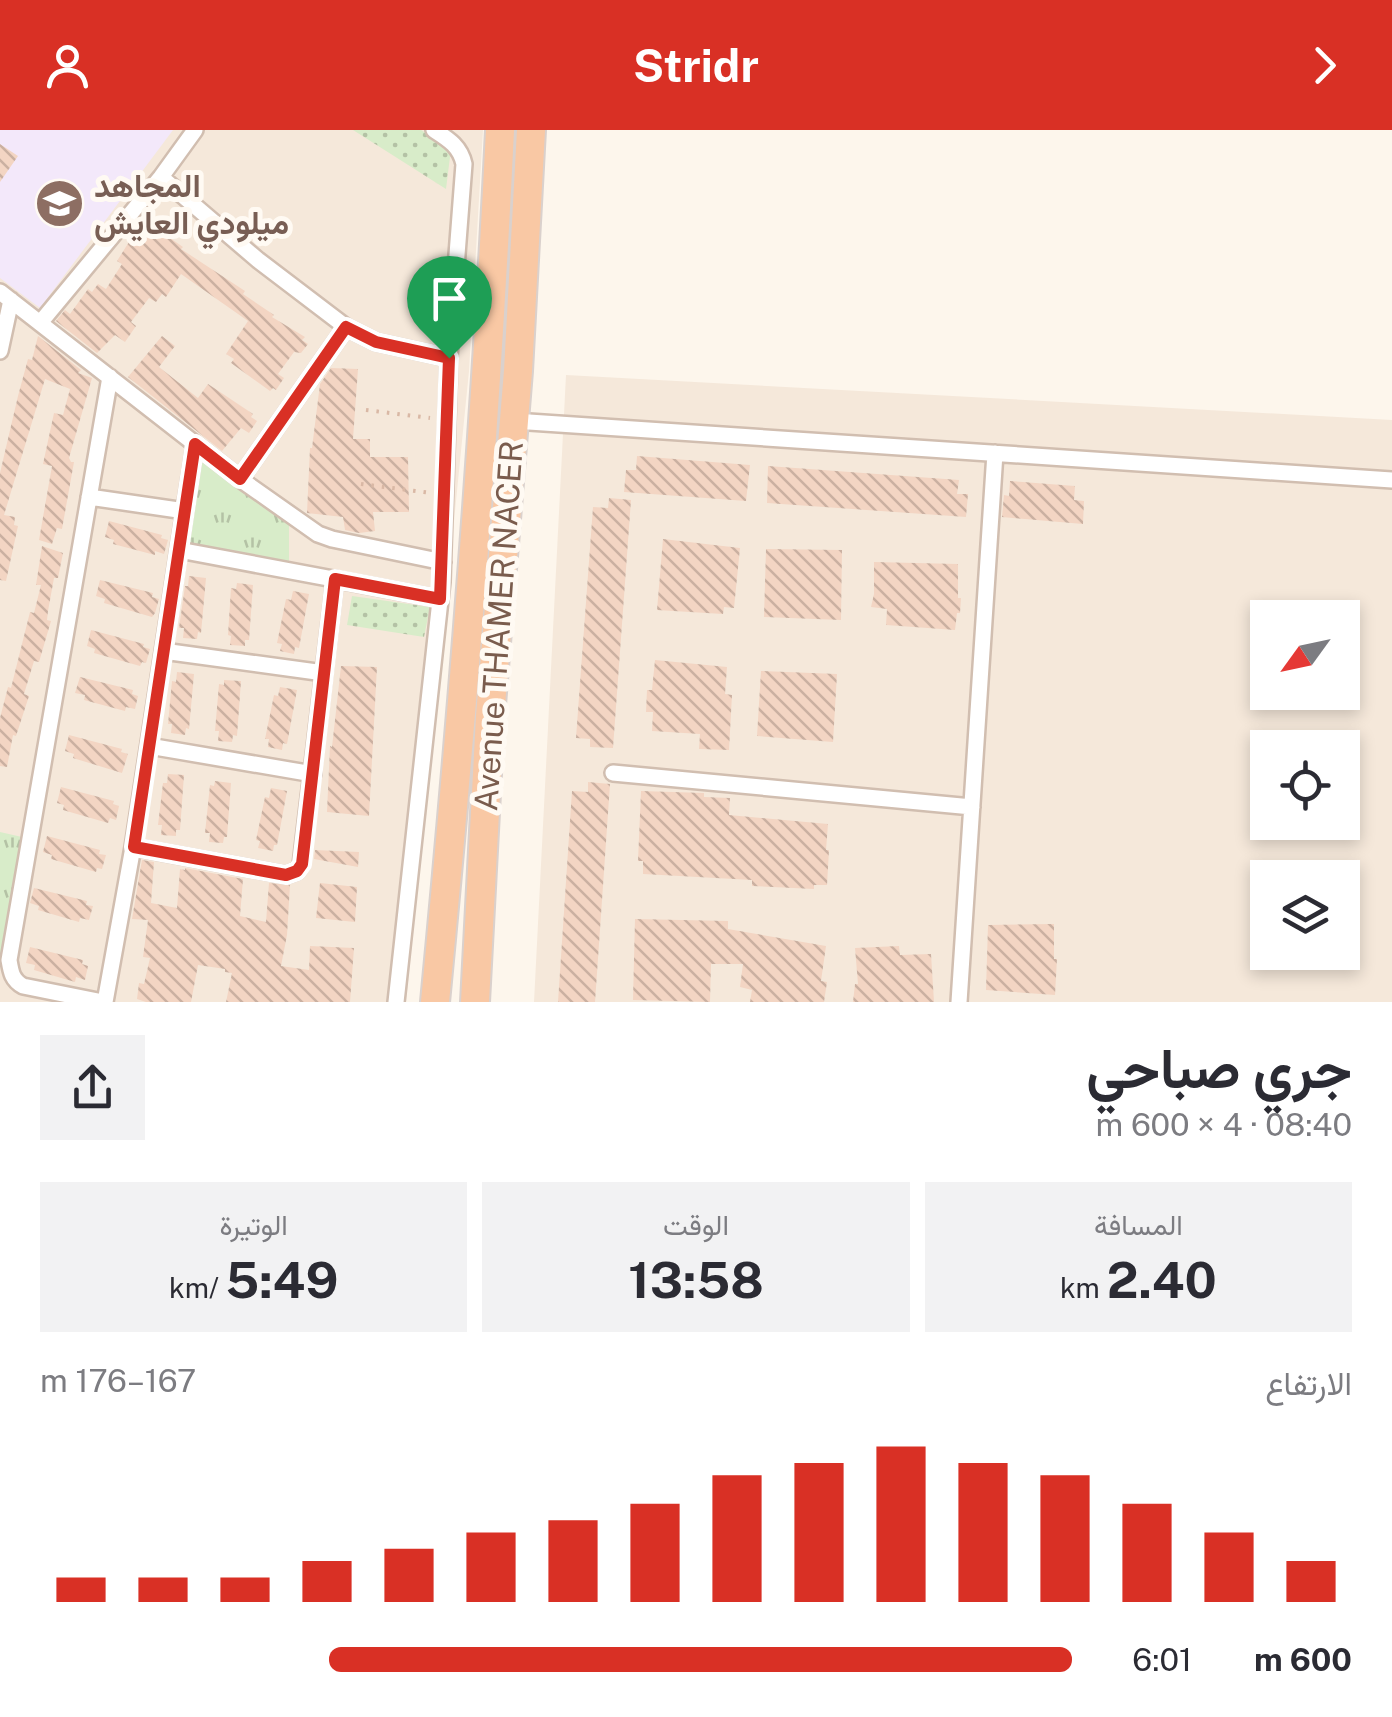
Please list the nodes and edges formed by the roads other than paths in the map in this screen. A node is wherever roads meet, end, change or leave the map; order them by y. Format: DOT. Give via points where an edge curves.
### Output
graph roads {
  1 [pos="196,130"];
  2 [pos="434,130"];
  3 [pos="500,130"];
  4 [pos="532,130"];
  5 [pos="161,177"];
  6 [pos="5,296"];
  7 [pos="40,323"];
  8 [pos="346,327"];
  9 [pos="0,351"];
  10 [pos="449,358"];
  11 [pos="110,377"];
  12 [pos="514,421"];
  13 [pos="195,444"];
  14 [pos="995,453"];
  15 [pos="240,479"];
  16 [pos="1392,480"];
  17 [pos="89,496"];
  18 [pos="185,510"];
  19 [pos="178,550"];
  20 [pos="443,562"];
  21 [pos="335,579"];
  22 [pos="440,599"];
  23 [pos="163,651"];
  24 [pos="324,673"];
  25 [pos="149,746"];
  26 [pos="613,773"];
  27 [pos="313,774"];
  28 [pos="972,807"];
  29 [pos="134,847"];
  30 [pos="104,1002"];
  31 [pos="396,1002"];
  32 [pos="435,1002"];
  33 [pos="475,1002"];
  34 [pos="959,1002"];
  1 -- 5 [label="street"];
  2 -- 10 [label="street" via="457,146 464,164"];
  3 -- 32 [label="highway, Avenue THAMER NACER" via="488,368"];
  4 -- 12 [label="highway, Avenue THAMER NACER"];
  5 -- 7 [label="street"];
  5 -- 8 [label="street"];
  6 -- 7 [label="street"];
  6 -- 9 [label="street"];
  7 -- 11 [label="street"];
  8 -- 10 [label="street" via="376,342"];
  8 -- 15 [label="street"];
  10 -- 20 [label="street"];
  11 -- 13 [label="street"];
  11 -- 17 [label="street"];
  12 -- 14 [label="street"];
  12 -- 33 [label="highway, Avenue THAMER NACER"];
  13 -- 15 [label="street"];
  13 -- 18 [label="street"];
  14 -- 16 [label="street"];
  14 -- 28 [label="street"];
  15 -- 20 [label="street" via="318,534"];
  17 -- 18 [label="street"];
  17 -- 30 [label="street" via="9,960 23,986"];
  18 -- 19 [label="street"];
  19 -- 21 [label="street"];
  19 -- 23 [label="street"];
  20 -- 22 [label="street"];
  21 -- 22 [label="street"];
  21 -- 24 [label="street"];
  22 -- 31 [label="street"];
  23 -- 24 [label="street"];
  23 -- 25 [label="street"];
  24 -- 27 [label="street"];
  25 -- 27 [label="street"];
  25 -- 29 [label="street"];
  26 -- 28 [label="street"];
  27 -- 29 [label="street" via="302,864 293,873"];
  28 -- 34 [label="street"];
  29 -- 30 [label="street"];
}
